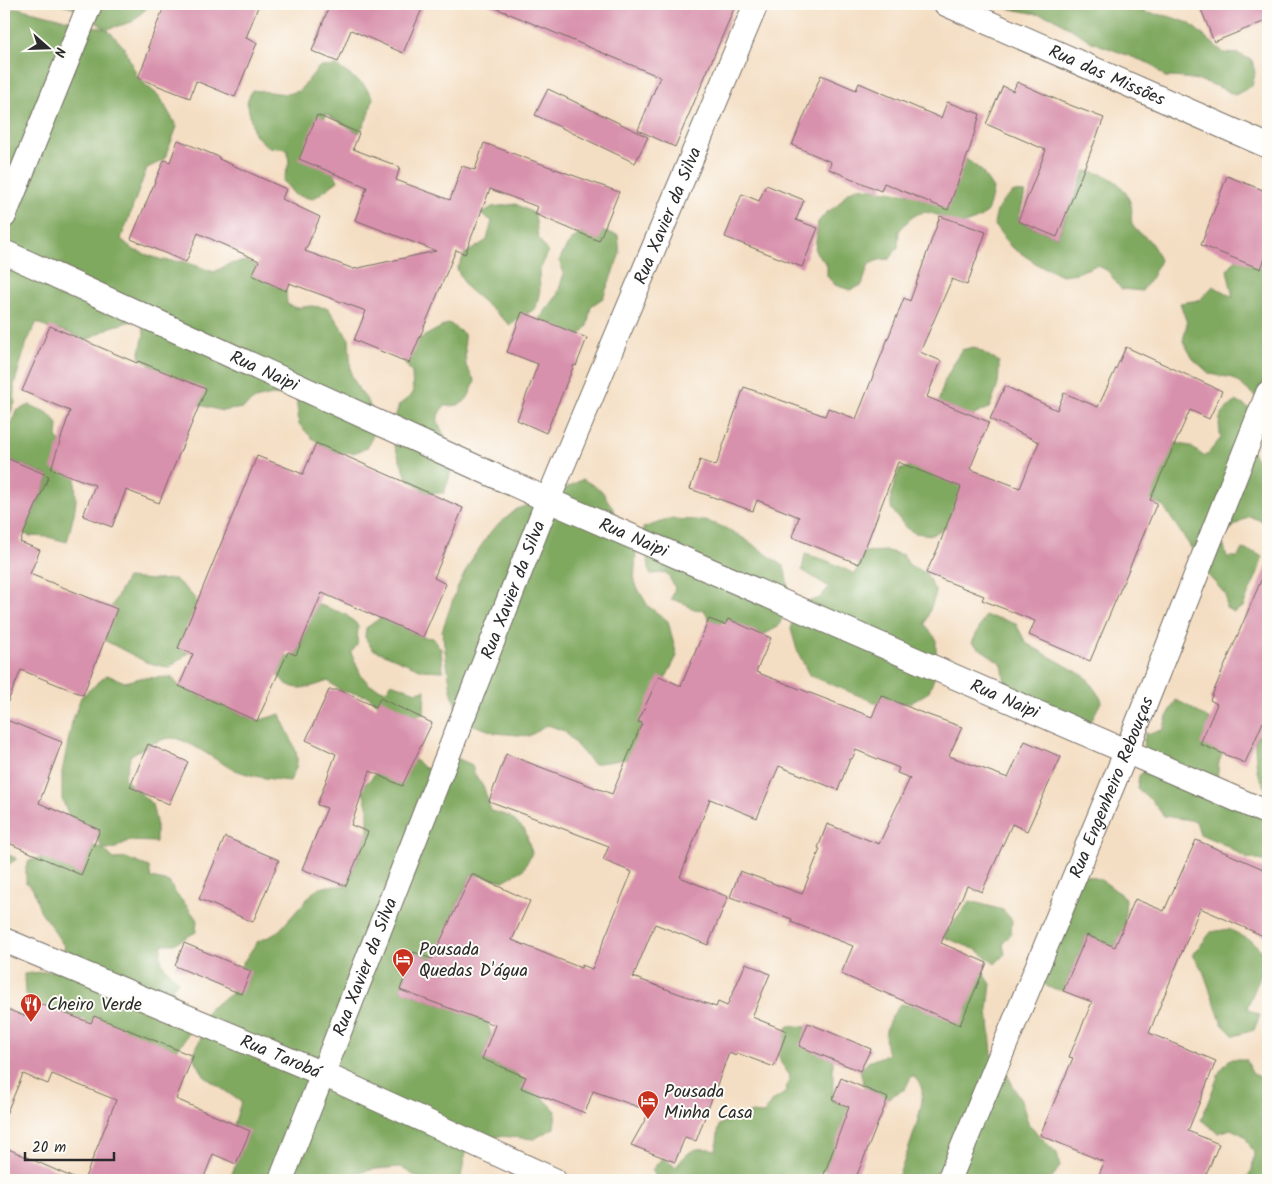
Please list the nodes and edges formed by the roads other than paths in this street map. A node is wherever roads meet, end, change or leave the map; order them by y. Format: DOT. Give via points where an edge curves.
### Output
graph roads {
  1 [pos="90,4"];
  2 [pos="756,4"];
  3 [pos="946,4"];
  4 [pos="1268,146"];
  5 [pos="4,216"];
  6 [pos="4,252"];
  7 [pos="1268,393"];
  8 [pos="548,500"];
  9 [pos="1127,750"];
  10 [pos="1268,813"];
  11 [pos="4,940"];
  12 [pos="323,1074"];
  13 [pos="281,1180"];
  14 [pos="554,1180"];
  15 [pos="949,1180"];
  1 -- 5 [label="street"];
  2 -- 8 [label="street, Rua Xavier da Silva"];
  3 -- 4 [label="street, Rua das Missões"];
  6 -- 8 [label="street, Rua Naipi"];
  7 -- 9 [label="street, Rua Engenheiro Rebouças"];
  8 -- 9 [label="street, Rua Naipi"];
  8 -- 12 [label="street, Rua Xavier da Silva"];
  9 -- 10 [label="street, Rua Naipi"];
  9 -- 15 [label="street, Rua Engenheiro Rebouças"];
  11 -- 12 [label="street, Rua Tarobá"];
  12 -- 13 [label="street, Rua Xavier da Silva"];
  12 -- 14 [label="street, Rua Tarobá"];
}
